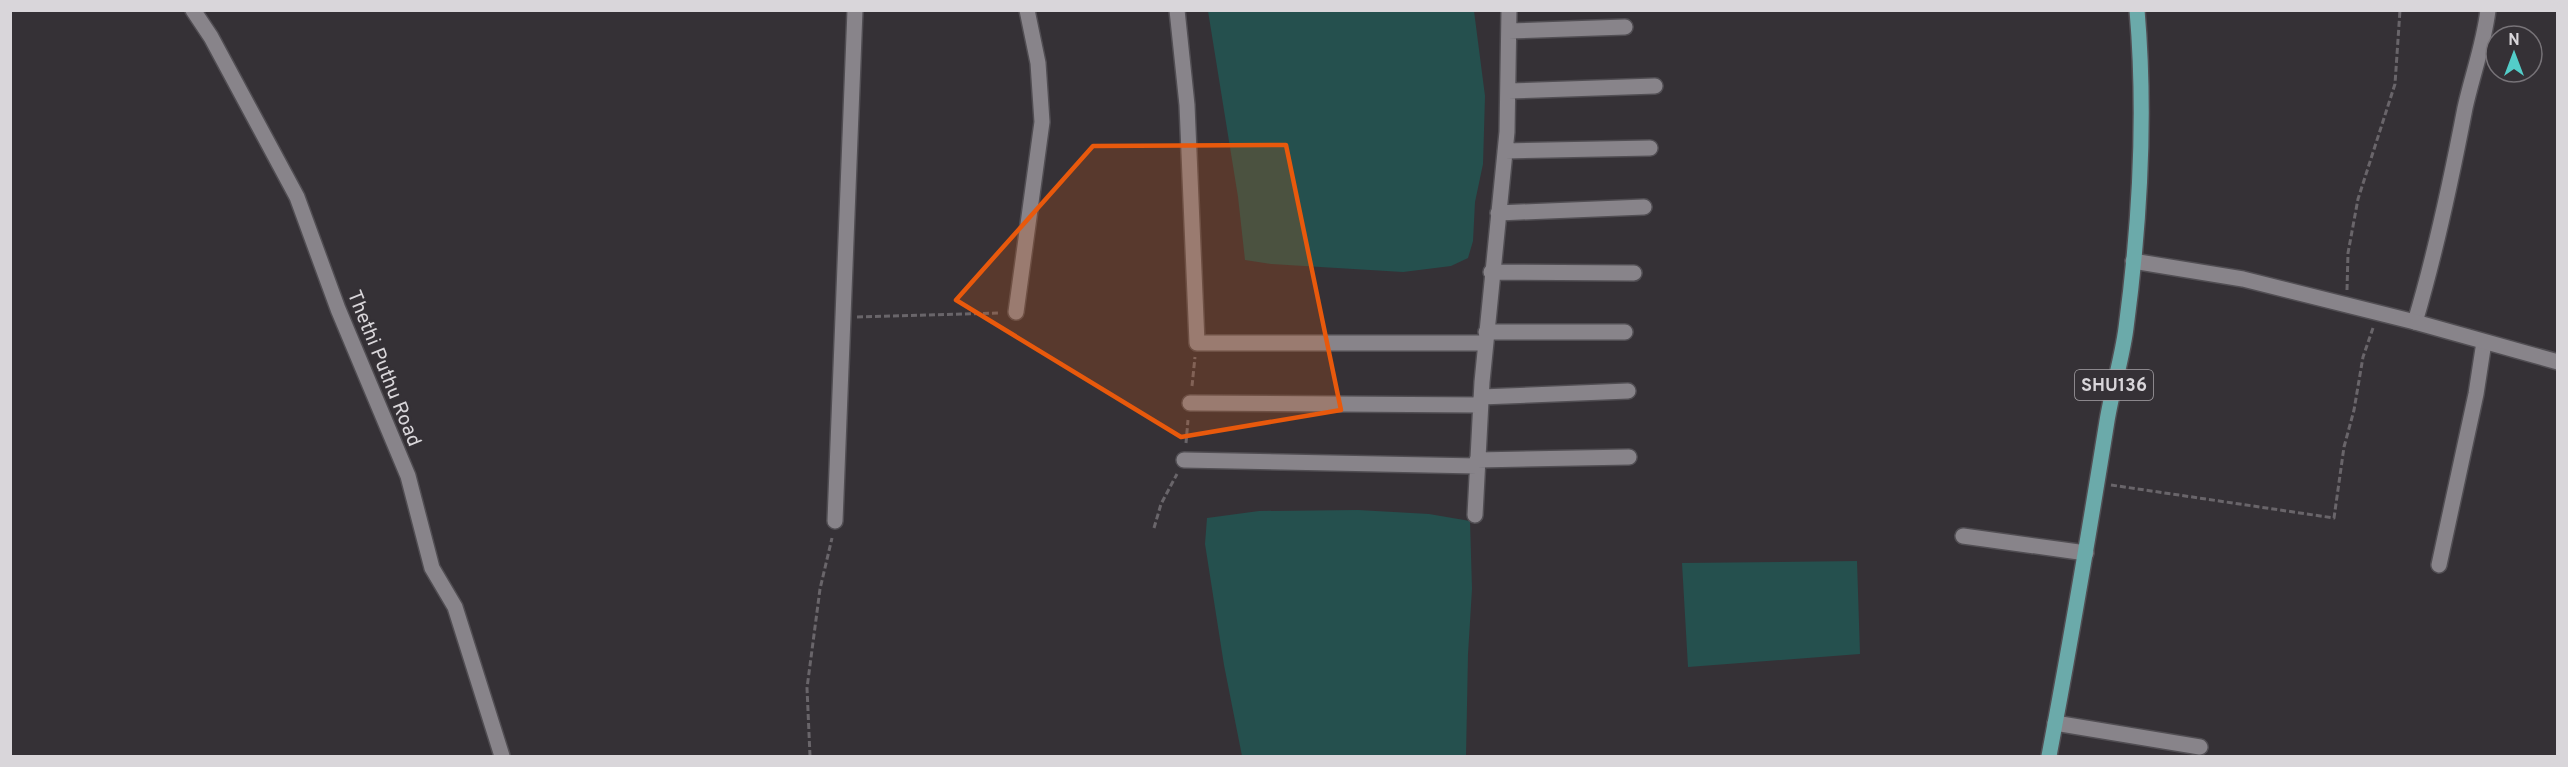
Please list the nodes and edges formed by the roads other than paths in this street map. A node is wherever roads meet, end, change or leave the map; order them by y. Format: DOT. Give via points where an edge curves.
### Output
graph roads {
  1 [pos="193,10"];
  2 [pos="855,10"];
  3 [pos="1027,10"];
  4 [pos="1177,10"];
  5 [pos="1509,10"];
  6 [pos="2137,10"];
  7 [pos="2488,10"];
  8 [pos="1625,27"];
  9 [pos="1509,31"];
  10 [pos="1655,86"];
  11 [pos="1509,91"];
  12 [pos="1650,148"];
  13 [pos="1504,152"];
  14 [pos="1644,207"];
  15 [pos="1498,213"];
  16 [pos="2133,261"];
  17 [pos="1491,273"];
  18 [pos="1634,273"];
  19 [pos="1016,312"];
  20 [pos="2415,322"];
  21 [pos="1625,332"];
  22 [pos="1486,338"];
  23 [pos="2484,342"];
  24 [pos="2558,362"];
  25 [pos="1628,391"];
  26 [pos="1481,401"];
  27 [pos="1190,403"];
  28 [pos="1629,457"];
  29 [pos="1184,460"];
  30 [pos="1477,463"];
  31 [pos="1475,515"];
  32 [pos="835,521"];
  33 [pos="1963,536"];
  34 [pos="2086,553"];
  35 [pos="2439,565"];
  36 [pos="2055,723"];
  37 [pos="2200,747"];
  38 [pos="501,756"];
  39 [pos="2049,756"];
  1 -- 38 [label="street, Thethi Puthu Road" via="211,36 297,197 338,309 408,476 432,568 455,607"];
  2 -- 32 [label="street"];
  3 -- 19 [label="street" via="1038,63 1042,122"];
  4 -- 22 [label="street" via="1187,105 1197,343"];
  5 -- 9 [label="street"];
  6 -- 16 [label="main road, SHU136" via="2140,132"];
  7 -- 20 [label="street" via="2432,268"];
  8 -- 9 [label="street"];
  9 -- 11 [label="street"];
  10 -- 11 [label="street"];
  11 -- 13 [label="street"];
  12 -- 13 [label="street"];
  13 -- 15 [label="street"];
  14 -- 15 [label="street"];
  15 -- 17 [label="street"];
  16 -- 20 [label="street" via="2243,279"];
  16 -- 34 [label="main road, SHU136" via="2126,330"];
  17 -- 18 [label="street"];
  17 -- 22 [label="street"];
  20 -- 23 [label="street"];
  21 -- 22 [label="street"];
  22 -- 26 [label="street"];
  23 -- 24 [label="street"];
  23 -- 35 [label="street"];
  25 -- 26 [label="street"];
  26 -- 27 [label="street"];
  26 -- 30 [label="street"];
  28 -- 30 [label="street"];
  29 -- 30 [label="street"];
  30 -- 31 [label="street"];
  33 -- 34 [label="street"];
  34 -- 36 [label="main road, SHU136"];
  36 -- 37 [label="street"];
  36 -- 39 [label="main road, SHU136"];
}
